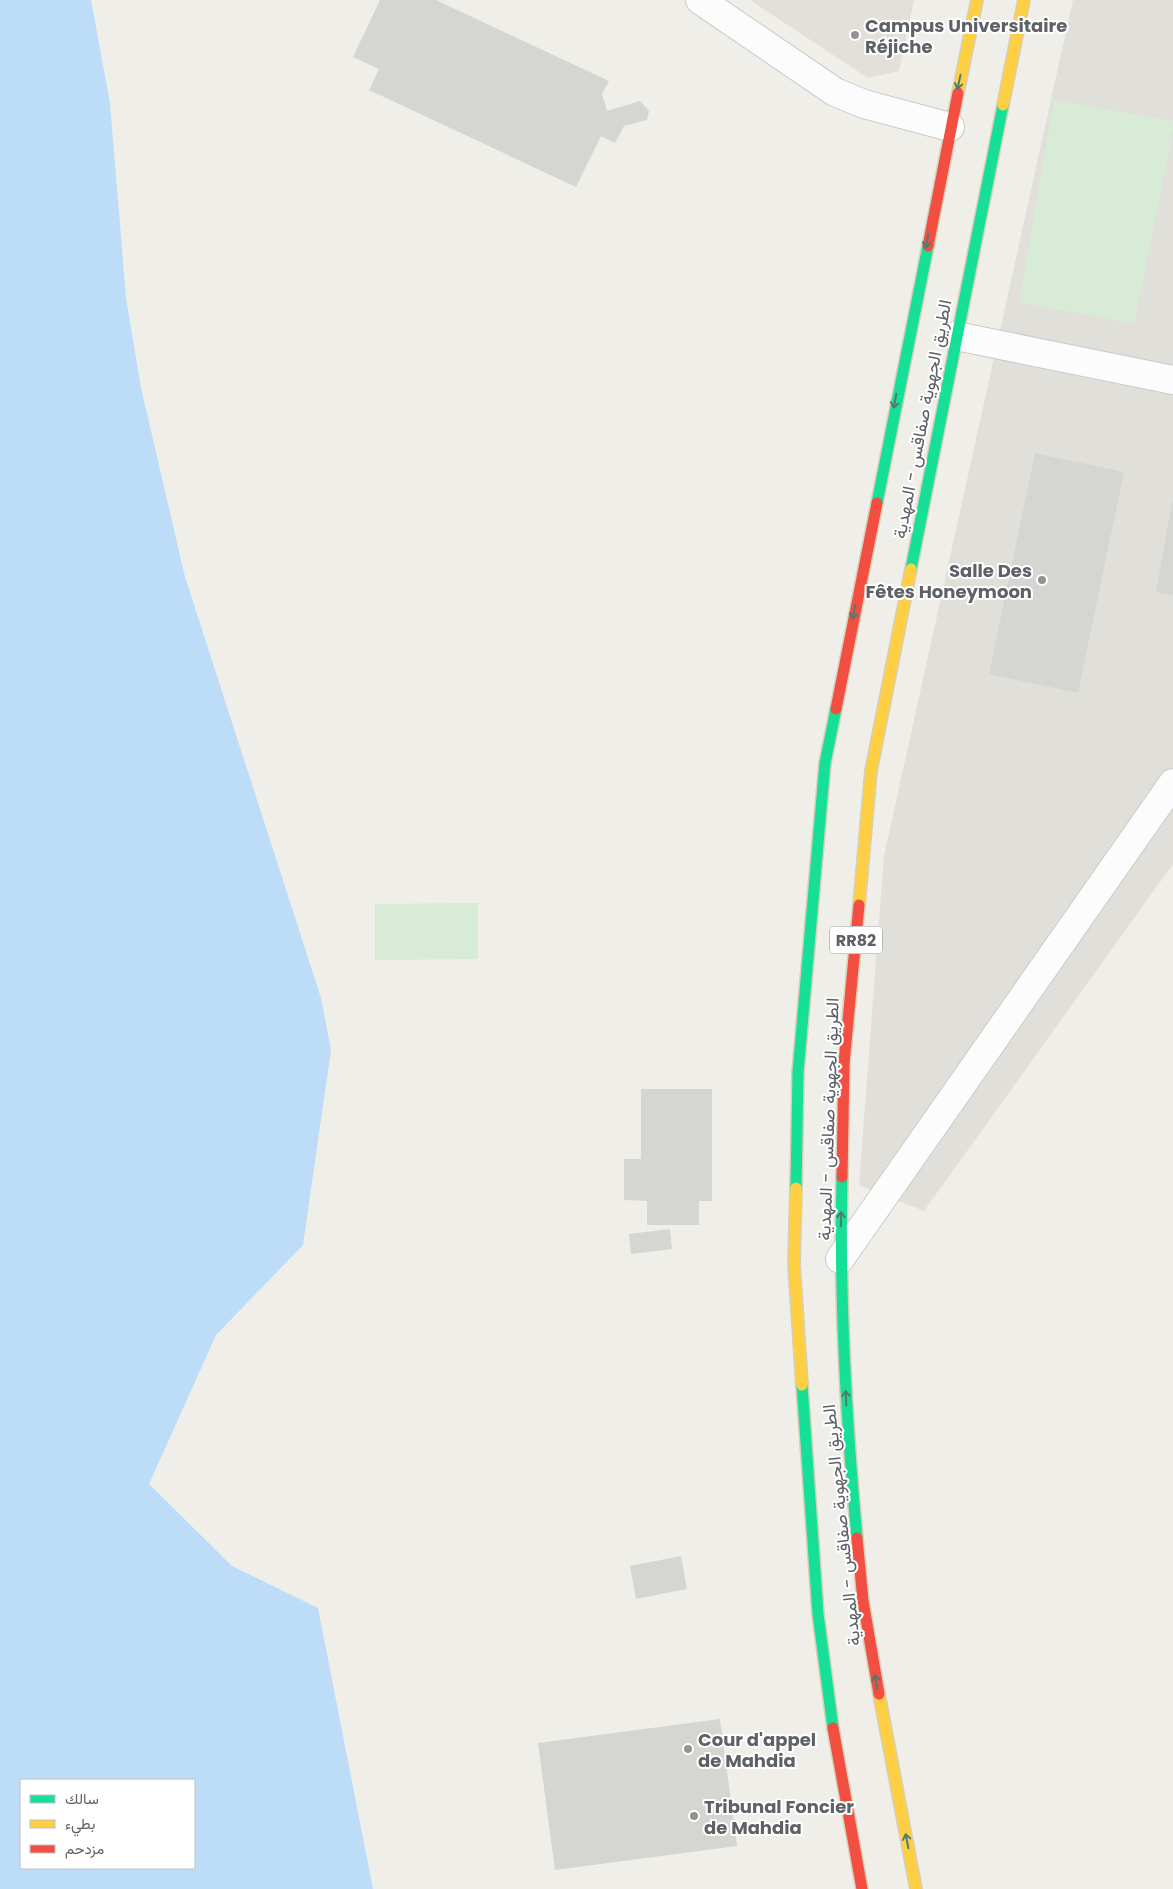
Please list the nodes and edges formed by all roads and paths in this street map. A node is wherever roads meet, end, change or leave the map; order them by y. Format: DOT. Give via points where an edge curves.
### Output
graph roads {
  1 [pos="700,0"];
  2 [pos="976,0"];
  3 [pos="1024,0"];
  4 [pos="950,127"];
  5 [pos="956,336"];
  6 [pos="1173,380"];
  7 [pos="1173,783"];
  8 [pos="840,1259"];
  9 [pos="862,1889"];
  10 [pos="916,1889"];
  1 -- 4 [label="street" via="834,92 864,104"];
  2 -- 4 [label="main road, الطريق الجهوية صفاقس - المهدية / RR82, one-way"];
  3 -- 5 [label="main road, الطريق الجهوية صفاقس - المهدية / RR82"];
  4 -- 9 [label="main road, الطريق الجهوية صفاقس - المهدية / RR82, one-way" via="825,763 798,1072 794,1264 818,1614 835,1746"];
  5 -- 6 [label="street"];
  8 -- 5 [label="main road, الطريق الجهوية صفاقس - المهدية / RR82, one-way" via="844,1063 871,771"];
  7 -- 8 [label="street"];
  10 -- 8 [label="main road, الطريق الجهوية صفاقس - المهدية / RR82, one-way" via="863,1601 847,1429"];
}
